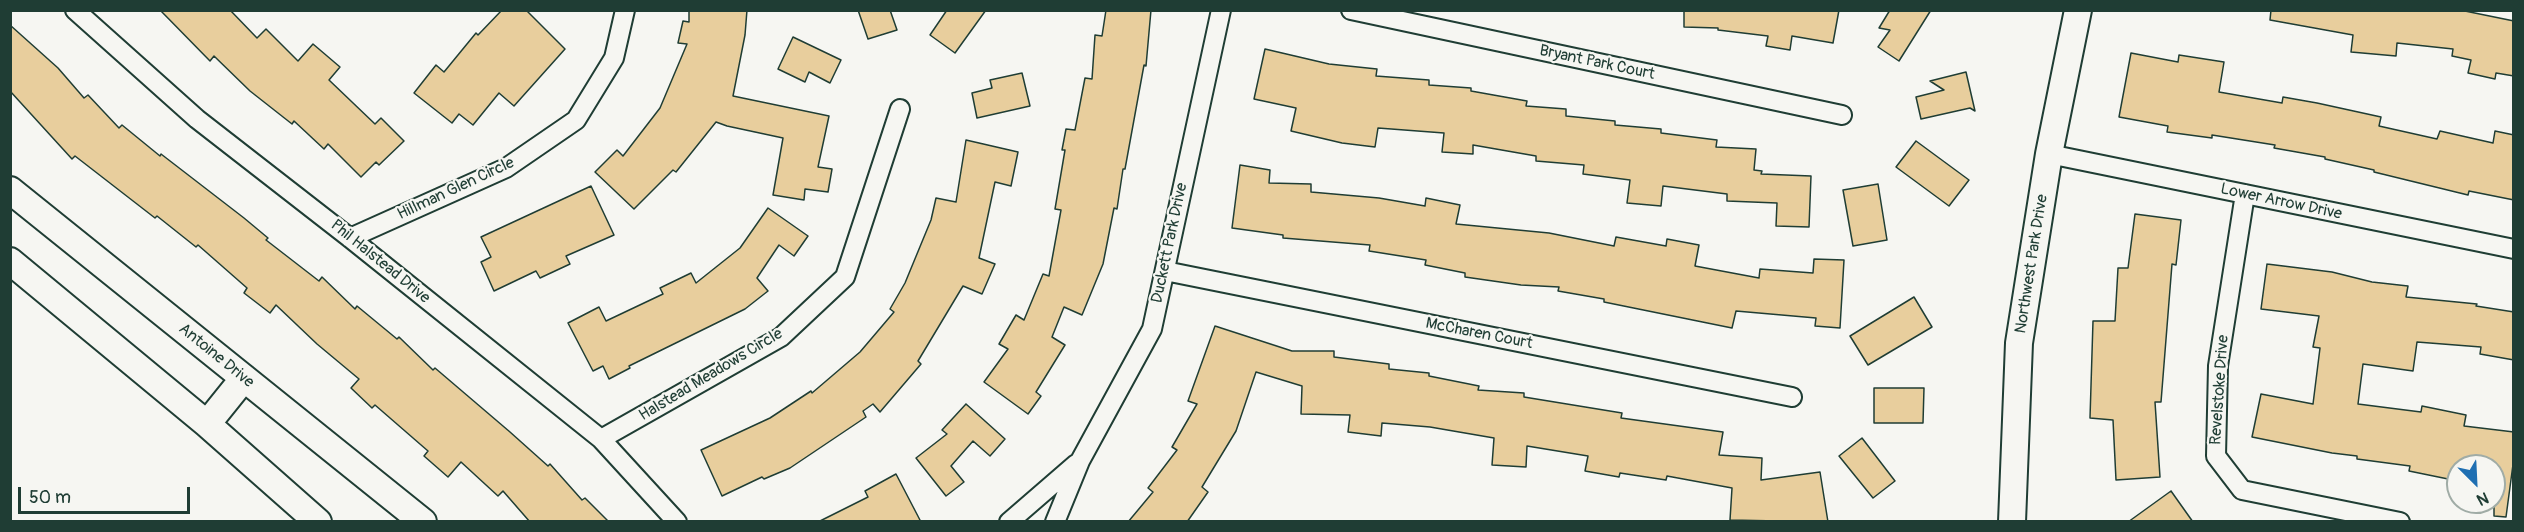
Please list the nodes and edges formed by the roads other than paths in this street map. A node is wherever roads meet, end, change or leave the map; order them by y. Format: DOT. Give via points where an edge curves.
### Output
graph roads {
  1 [pos="75,10"];
  2 [pos="625,10"];
  3 [pos="1221,10"];
  4 [pos="1351,10"];
  5 [pos="2078,10"];
  6 [pos="900,109"];
  7 [pos="1842,115"];
  8 [pos="2049,154"];
  9 [pos="10,190"];
  10 [pos="2245,194"];
  11 [pos="350,238"];
  12 [pos="2514,249"];
  13 [pos="10,261"];
  14 [pos="1165,271"];
  15 [pos="244,378"];
  16 [pos="1792,397"];
  17 [pos="207,424"];
  18 [pos="601,439"];
  19 [pos="1080,461"];
  20 [pos="318,522"];
  21 [pos="423,522"];
  22 [pos="677,522"];
  23 [pos="1009,522"];
  24 [pos="1055,522"];
  25 [pos="2012,522"];
  26 [pos="2400,522"];
  1 -- 11 [label="street, Phil Halstead Drive" via="197,119"];
  2 -- 11 [label="street, Hillman Glen Circle" via="614,58 576,120 506,168"];
  3 -- 14 [label="street, Duckett Park Drive"];
  4 -- 7 [label="street, Bryant Park Court"];
  5 -- 8 [label="main road, Northwest Park Drive"];
  6 -- 18 [label="street, Halstead Meadows Circle" via="845,277 781,336"];
  8 -- 10 [label="street, Lower Arrow Drive"];
  8 -- 25 [label="main road, Northwest Park Drive" via="2019,344"];
  9 -- 15 [label="main road, Antoine Drive"];
  10 -- 12 [label="street, Lower Arrow Drive"];
  10 -- 26 [label="street, Revelstoke Drive" via="2218,366 2216,456 2242,490"];
  11 -- 18 [label="street, Phil Halstead Drive"];
  13 -- 17 [label="main road"];
  14 -- 16 [label="street, McCharen Court"];
  14 -- 19 [label="street, Duckett Park Drive" via="1152,329"];
  15 -- 17 [label="main road"];
  15 -- 21 [label="main road, Antoine Drive"];
  17 -- 20 [label="main road"];
  18 -- 22 [label="street, Phil Halstead Drive"];
  19 -- 23 [label="street, Duckett Park Drive"];
  19 -- 24 [label="street, Duckett Park Drive"];
}
